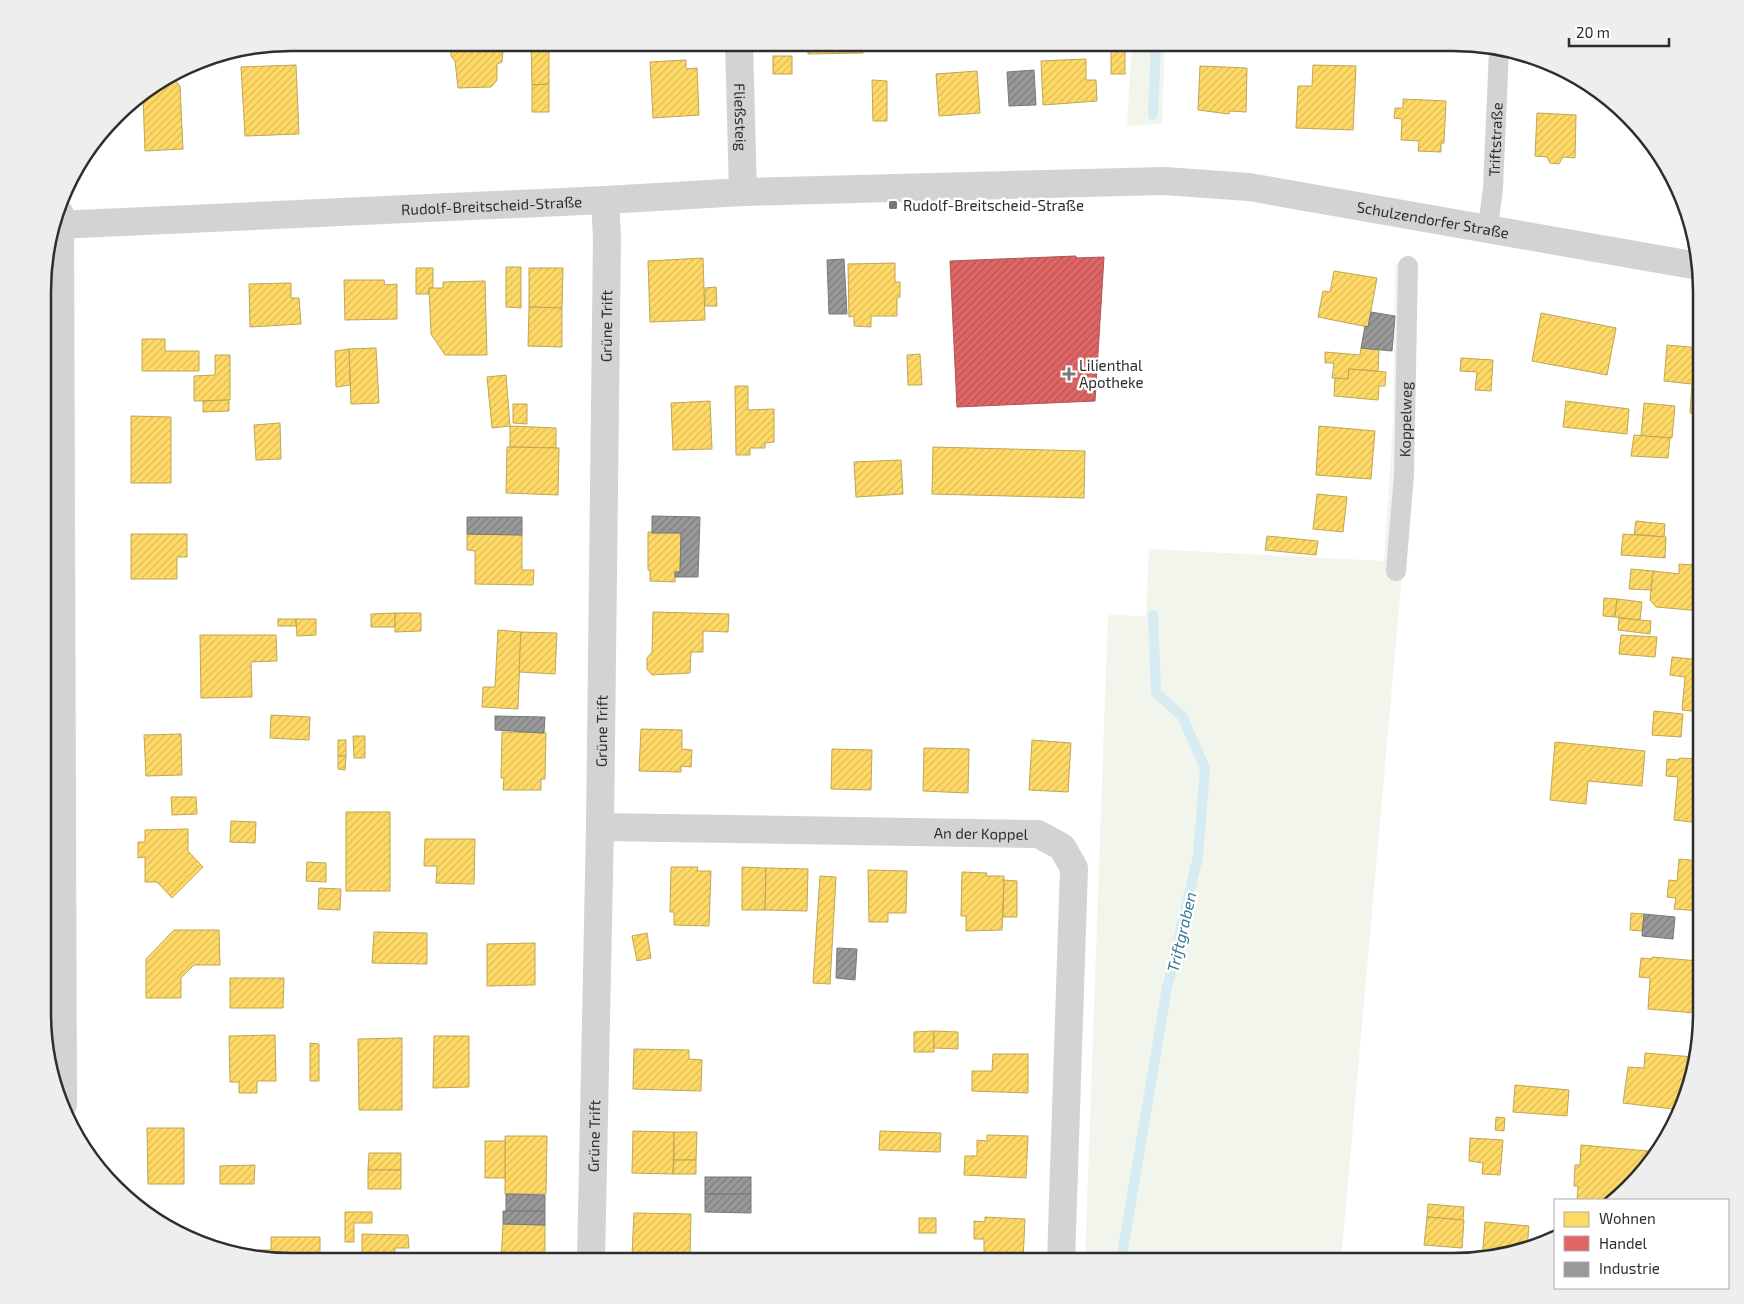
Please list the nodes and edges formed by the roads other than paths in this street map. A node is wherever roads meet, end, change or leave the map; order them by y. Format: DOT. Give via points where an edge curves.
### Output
graph roads {
  1 [pos="739,51"];
  2 [pos="1499,56"];
  3 [pos="1167,182"];
  4 [pos="744,192"];
  5 [pos="605,200"];
  6 [pos="62,221"];
  7 [pos="1488,228"];
  8 [pos="59,229"];
  9 [pos="1691,265"];
  10 [pos="1408,266"];
  11 [pos="1396,571"];
  12 [pos="600,827"];
  13 [pos="63,1087"];
  14 [pos="591,1253"];
  15 [pos="1061,1253"];
  1 -- 4 [label="street, Fließsteig"];
  2 -- 7 [label="lane, Triftstraße"];
  3 -- 4 [label="street, Rudolf-Breitscheid-Straße"];
  3 -- 7 [label="street, Schulzendorfer Straße" via="1249,188"];
  4 -- 5 [label="street, Rudolf-Breitscheid-Straße"];
  5 -- 6 [label="street, Rudolf-Breitscheid-Straße"];
  5 -- 12 [label="street, Grüne Trift"];
  7 -- 9 [label="street, Schulzendorfer Straße"];
  8 -- 13 [label="street"];
  10 -- 11 [label="lane, Koppelweg" via="1404,474"];
  12 -- 14 [label="street, Grüne Trift"];
  12 -- 15 [label="street, An der Koppel" via="1038,834 1062,847 1074,868"];
}
